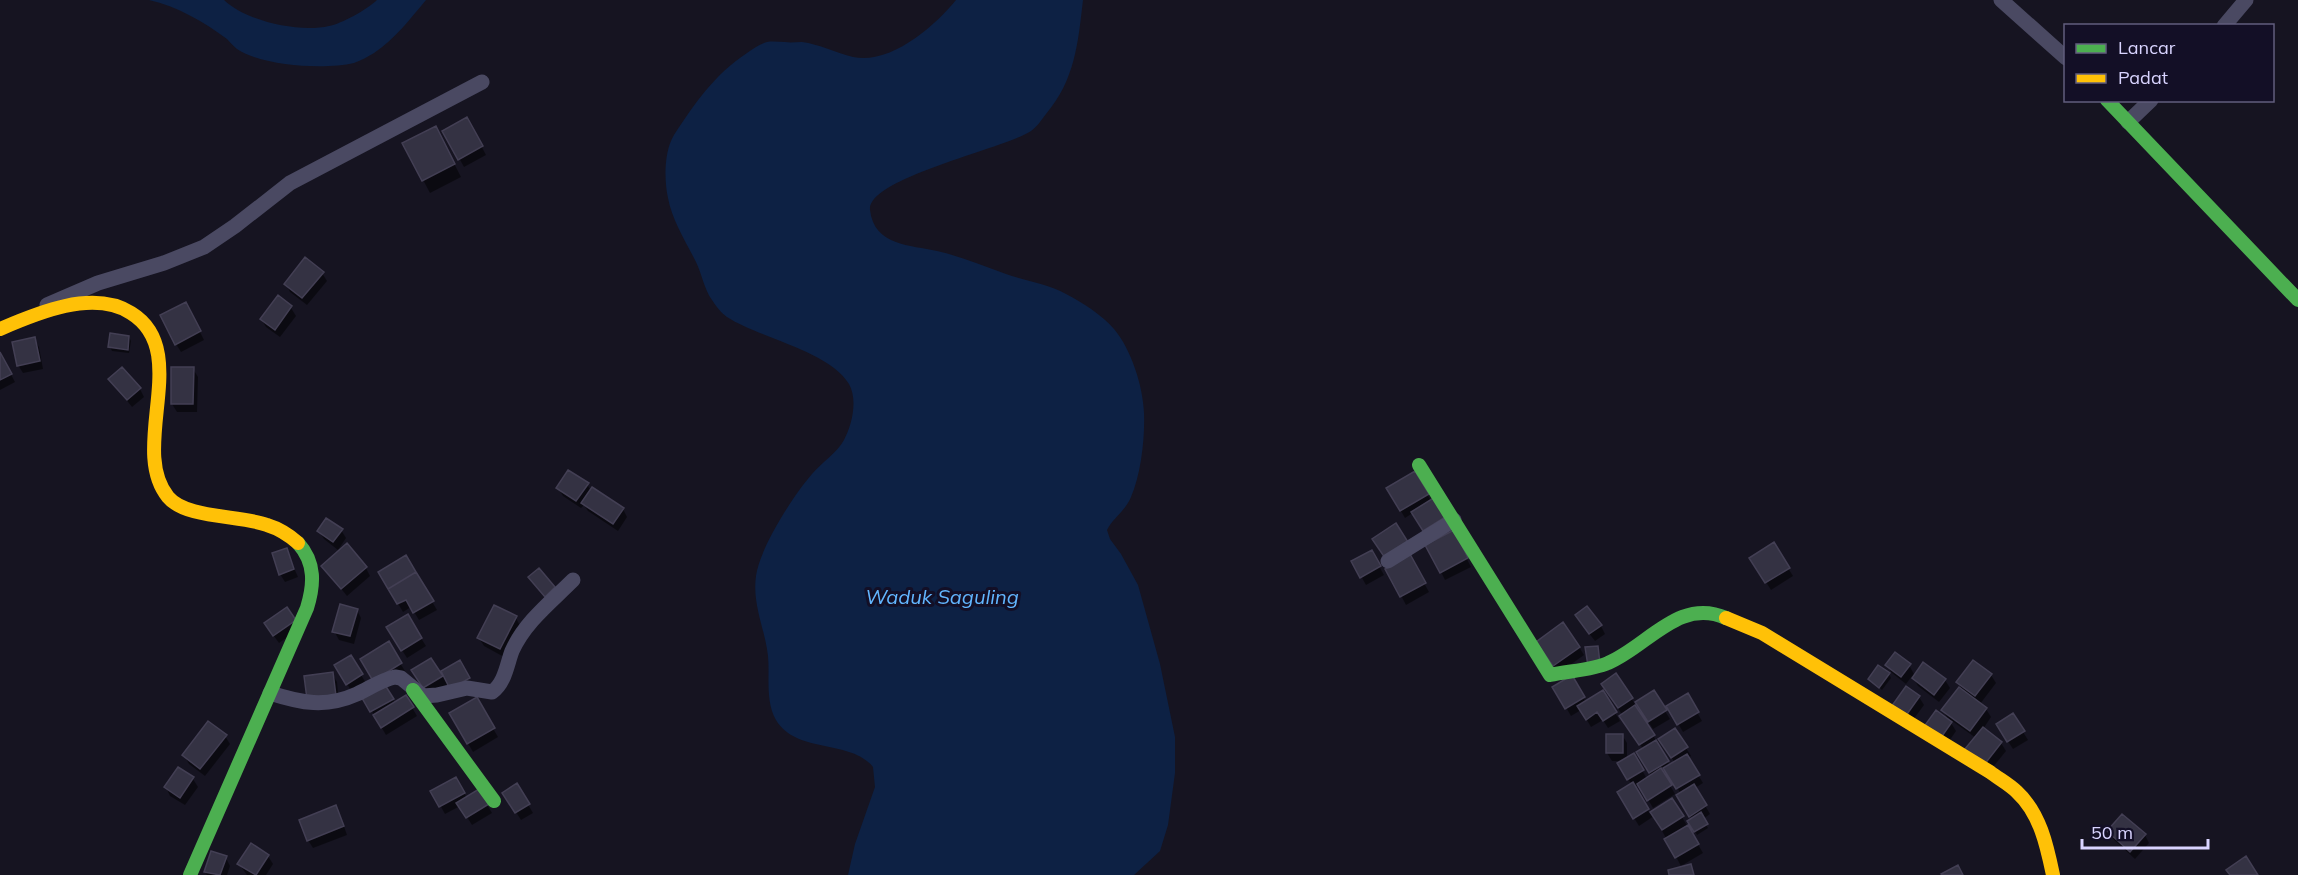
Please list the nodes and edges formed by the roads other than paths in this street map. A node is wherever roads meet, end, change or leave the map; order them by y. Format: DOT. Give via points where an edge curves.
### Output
graph roads {
  1 [pos="2001,0"];
  2 [pos="2246,0"];
  3 [pos="2226,24"];
  4 [pos="2064,56"];
  5 [pos="482,82"];
  6 [pos="2109,102"];
  7 [pos="2149,102"];
  8 [pos="2128,122"];
  9 [pos="2298,300"];
  10 [pos="27,317"];
  11 [pos="0,328"];
  12 [pos="1419,465"];
  13 [pos="1454,520"];
  14 [pos="1388,561"];
  15 [pos="573,580"];
  16 [pos="413,690"];
  17 [pos="270,693"];
  18 [pos="494,801"];
  19 [pos="190,875"];
  20 [pos="2053,875"];
  1 -- 4 [label="street"];
  2 -- 3 [label="street"];
  5 -- 10 [label="street" via="290,183 204,247 68,294"];
  6 -- 8 [label="street"];
  7 -- 8 [label="street"];
  8 -- 9 [label="street"];
  10 -- 11 [label="street"];
  10 -- 17 [label="street" via="104,303 117,305 140,318 153,339 159,363 156,465 165,495 178,506 194,511 273,525 292,536 304,550 312,568 312,591"];
  12 -- 13 [label="street"];
  13 -- 14 [label="street"];
  13 -- 20 [label="street" via="1550,675 1609,663 1690,612 1718,614 1738,621 2017,792 2039,827"];
  15 -- 16 [label="street" via="525,628 494,691 467,688 425,696"];
  16 -- 17 [label="street" via="395,677 344,699 316,703"];
  16 -- 18 [label="street"];
  17 -- 19 [label="street"];
}
